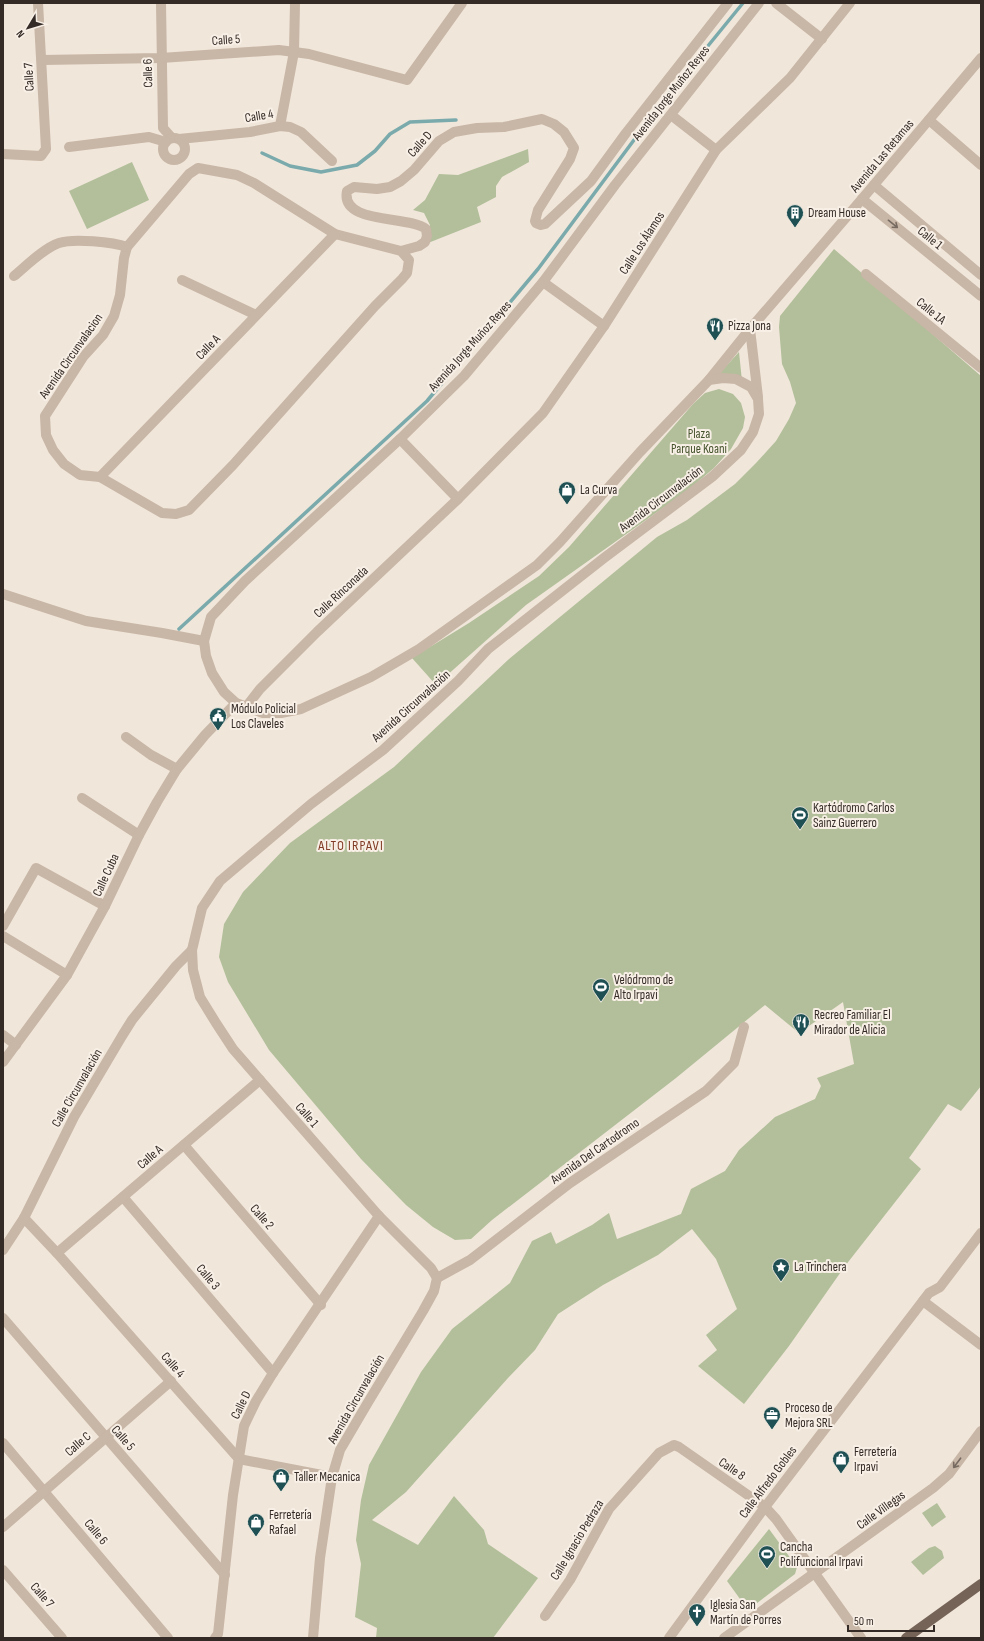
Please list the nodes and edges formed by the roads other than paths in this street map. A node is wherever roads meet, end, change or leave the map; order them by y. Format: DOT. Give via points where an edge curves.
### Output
graph roads {
  1 [pos="38,3"];
  2 [pos="161,3"];
  3 [pos="295,3"];
  4 [pos="462,3"];
  5 [pos="728,3"];
  6 [pos="759,3"];
  7 [pos="776,3"];
  8 [pos="850,3"];
  9 [pos="822,39"];
  10 [pos="294,52"];
  11 [pos="161,58"];
  12 [pos="981,58"];
  13 [pos="42,60"];
  14 [pos="671,115"];
  15 [pos="929,120"];
  16 [pos="280,126"];
  17 [pos="173,140"];
  18 [pos="69,147"];
  19 [pos="716,150"];
  20 [pos="3,154"];
  21 [pos="179,159"];
  22 [pos="332,161"];
  23 [pos="981,165"];
  24 [pos="189,174"];
  25 [pos="591,181"];
  26 [pos="874,185"];
  27 [pos="862,200"];
  28 [pos="335,234"];
  29 [pos="937,238"];
  30 [pos="127,246"];
  31 [pos="401,251"];
  32 [pos="926,252"];
  33 [pos="866,274"];
  34 [pos="981,275"];
  35 [pos="14,276"];
  36 [pos="182,280"];
  37 [pos="543,282"];
  38 [pos="981,296"];
  39 [pos="256,315"];
  40 [pos="604,326"];
  41 [pos="750,329"];
  42 [pos="981,368"];
  43 [pos="709,380"];
  44 [pos="758,399"];
  45 [pos="400,439"];
  46 [pos="100,477"];
  47 [pos="458,499"];
  48 [pos="3,594"];
  49 [pos="204,641"];
  50 [pos="241,705"];
  51 [pos="126,737"];
  52 [pos="177,769"];
  53 [pos="82,798"];
  54 [pos="139,835"];
  55 [pos="106,906"];
  56 [pos="3,926"];
  57 [pos="3,936"];
  58 [pos="192,950"];
  59 [pos="67,975"];
  60 [pos="744,1027"];
  61 [pos="3,1035"];
  62 [pos="16,1045"];
  63 [pos="3,1062"];
  64 [pos="260,1080"];
  65 [pos="184,1145"];
  66 [pos="123,1197"];
  67 [pos="379,1216"];
  68 [pos="24,1218"];
  69 [pos="981,1233"];
  70 [pos="3,1250"];
  71 [pos="58,1253"];
  72 [pos="437,1278"];
  73 [pos="923,1301"];
  74 [pos="320,1305"];
  75 [pos="3,1318"];
  76 [pos="981,1344"];
  77 [pos="273,1373"];
  78 [pos="171,1381"];
  79 [pos="981,1432"];
  80 [pos="106,1438"];
  81 [pos="3,1443"];
  82 [pos="669,1447"];
  83 [pos="239,1459"];
  84 [pos="332,1477"];
  85 [pos="44,1492"];
  86 [pos="765,1507"];
  87 [pos="3,1527"];
  88 [pos="3,1570"];
  89 [pos="815,1573"];
  90 [pos="225,1575"];
  91 [pos="981,1584"];
  92 [pos="546,1616"];
  93 [pos="62,1638"];
  94 [pos="168,1638"];
  95 [pos="215,1638"];
  96 [pos="313,1638"];
  97 [pos="669,1638"];
  98 [pos="724,1638"];
  99 [pos="861,1638"];
  100 [pos="906,1638"];
  1 -- 13 [label="street, Calle 7"];
  2 -- 11 [label="street, Calle 6"];
  3 -- 10 [label="street"];
  4 -- 10 [label="street, Calle 5" via="407,80"];
  5 -- 25 [label="street, Avenida Jorge Muñoz Reyes"];
  6 -- 14 [label="street, Avenida Jorge Muñoz Reyes"];
  7 -- 9 [label="street"];
  8 -- 9 [label="street, Calle Los Álamos"];
  9 -- 19 [label="street, Calle Los Álamos" via="790,78"];
  10 -- 11 [label="street, Calle 5" via="279,50"];
  10 -- 16 [label="street"];
  11 -- 13 [label="street, Calle 5"];
  11 -- 17 [label="street, Calle 6" via="163,128"];
  12 -- 15 [label="street, Avenida Las Retamas"];
  13 -- 20 [label="street, Calle 7" via="46,149 41,156"];
  14 -- 19 [label="street"];
  14 -- 37 [label="street, Avenida Jorge Muñoz Reyes"];
  15 -- 23 [label="street"];
  15 -- 26 [label="street, Avenida Las Retamas"];
  16 -- 17 [label="street, Calle 4" via="250,132"];
  16 -- 22 [label="street, Calle 4" via="301,132"];
  17 -- 18 [label="street, Calle 4" via="149,137"];
  17 -- 21 [label="street" via="184,144 185,151"];
  17 -- 21 [label="street" via="163,150 171,160"];
  19 -- 40 [label="street, Calle Los Álamos"];
  21 -- 24 [label="street"];
  24 -- 28 [label="street" via="198,168 237,175"];
  24 -- 30 [label="street, Avenida Circunvalacion"];
  25 -- 31 [label="street, Calle D" via="541,225 535,221 538,210 570,159 574,148 564,132 542,119 504,127 454,132 439,141 401,181 390,187 354,187 347,192 346,198 350,206 358,211 382,219 415,223 426,229 425,242"];
  26 -- 27 [label="street, Avenida Las Retamas"];
  26 -- 29 [label="street, Calle 1"];
  27 -- 32 [label="street, Calle 1, one-way"];
  27 -- 41 [label="street, Avenida Las Retamas"];
  28 -- 31 [label="street"];
  28 -- 39 [label="street, Calle A"];
  29 -- 32 [label="street"];
  29 -- 34 [label="street, Calle 1"];
  30 -- 35 [label="street" via="113,242 59,243"];
  30 -- 46 [label="street, Avenida Circunvalacion" via="120,295 114,316 45,416 46,435 64,464 80,475"];
  31 -- 46 [label="street, Avenida Circunvalacion" via="409,260 407,272 402,279 189,510 176,514 162,513"];
  32 -- 38 [label="street, Calle 1"];
  33 -- 42 [label="street, Calle 1A"];
  36 -- 39 [label="street"];
  37 -- 40 [label="street"];
  37 -- 45 [label="street, Avenida Jorge Muñoz Reyes" via="464,376"];
  39 -- 46 [label="street, Calle A"];
  40 -- 47 [label="street, Calle Los Álamos" via="543,413"];
  41 -- 43 [label="street, Avenida Las Retamas"];
  41 -- 44 [label="street, Avenida Circunvalación"];
  43 -- 44 [label="street" via="736,379 751,388"];
  43 -- 50 [label="street" via="640,452 556,547 537,565 484,604 419,649 378,673 300,709 263,713"];
  44 -- 58 [label="street, Avenida Circunvalación" via="759,414 753,432 741,450 712,477 494,645 383,750 311,804 220,881 202,908"];
  45 -- 47 [label="street"];
  45 -- 49 [label="street, Avenida Jorge Muñoz Reyes" via="245,581 211,617"];
  47 -- 50 [label="street, Calle Rinconada"];
  48 -- 49 [label="street" via="86,621"];
  49 -- 50 [label="street, Avenida Jorge Muñoz Reyes" via="212,673 224,692"];
  50 -- 52 [label="street, Calle Cuba" via="205,735"];
  51 -- 52 [label="street"];
  52 -- 54 [label="street, Calle Cuba"];
  53 -- 54 [label="street"];
  54 -- 55 [label="street, Calle Cuba"];
  55 -- 56 [label="street" via="36,868"];
  55 -- 59 [label="street, Calle Cuba"];
  57 -- 59 [label="street"];
  58 -- 64 [label="street, Calle 1" via="193,970 200,997 233,1049"];
  58 -- 68 [label="street, Calle Circunvalación" via="132,1020 74,1117"];
  59 -- 62 [label="street, Calle Cuba"];
  60 -- 72 [label="street, Avenida Del Cartodromo" via="734,1063 706,1091 570,1183 470,1260"];
  61 -- 62 [label="street"];
  62 -- 63 [label="street, Calle Cuba"];
  64 -- 65 [label="street, Calle A"];
  64 -- 67 [label="street, Calle 1"];
  65 -- 66 [label="street, Calle A"];
  65 -- 74 [label="street, Calle 2"];
  66 -- 71 [label="street, Calle A"];
  66 -- 77 [label="street, Calle 3"];
  67 -- 72 [label="street, Calle 1" via="431,1268"];
  67 -- 74 [label="street, Calle D"];
  68 -- 70 [label="street, Calle Circunvalación"];
  68 -- 71 [label="street, Calle 4"];
  69 -- 73 [label="street, Calle Alfredo Gobles" via="940,1287 929,1293"];
  71 -- 78 [label="street, Calle 4"];
  72 -- 84 [label="street, Avenida Circunvalación" via="434,1291 423,1312 340,1450"];
  73 -- 76 [label="street"];
  73 -- 86 [label="street, Calle Alfredo Gobles"];
  74 -- 77 [label="street, Calle D"];
  75 -- 80 [label="street, Calle 5"];
  77 -- 83 [label="street, Calle D" via="244,1426"];
  78 -- 80 [label="street, Calle C"];
  78 -- 83 [label="street, Calle 4"];
  79 -- 89 [label="street, Calle Villegas, one-way" via="949,1474 933,1488"];
  80 -- 85 [label="street, Calle C"];
  80 -- 90 [label="street, Calle 5"];
  81 -- 85 [label="street, Calle 6"];
  82 -- 86 [label="street, Calle 8" via="679,1447"];
  82 -- 92 [label="street, Calle Ignacio Pedraza" via="651,1461 609,1509 570,1580"];
  83 -- 84 [label="street"];
  83 -- 90 [label="street, Calle D"];
  84 -- 96 [label="street, Avenida Circunvalación" via="320,1558"];
  85 -- 87 [label="street, Calle C"];
  85 -- 94 [label="street, Calle 6"];
  86 -- 89 [label="street, Calle 8"];
  86 -- 97 [label="street, Calle Alfredo Gobles"];
  88 -- 93 [label="street, Calle 7"];
  89 -- 98 [label="street, Calle Villegas"];
  89 -- 99 [label="street, Calle 8"];
  90 -- 95 [label="street, Calle D" via="218,1634"];
  91 -- 100 [label="main road"];
}
